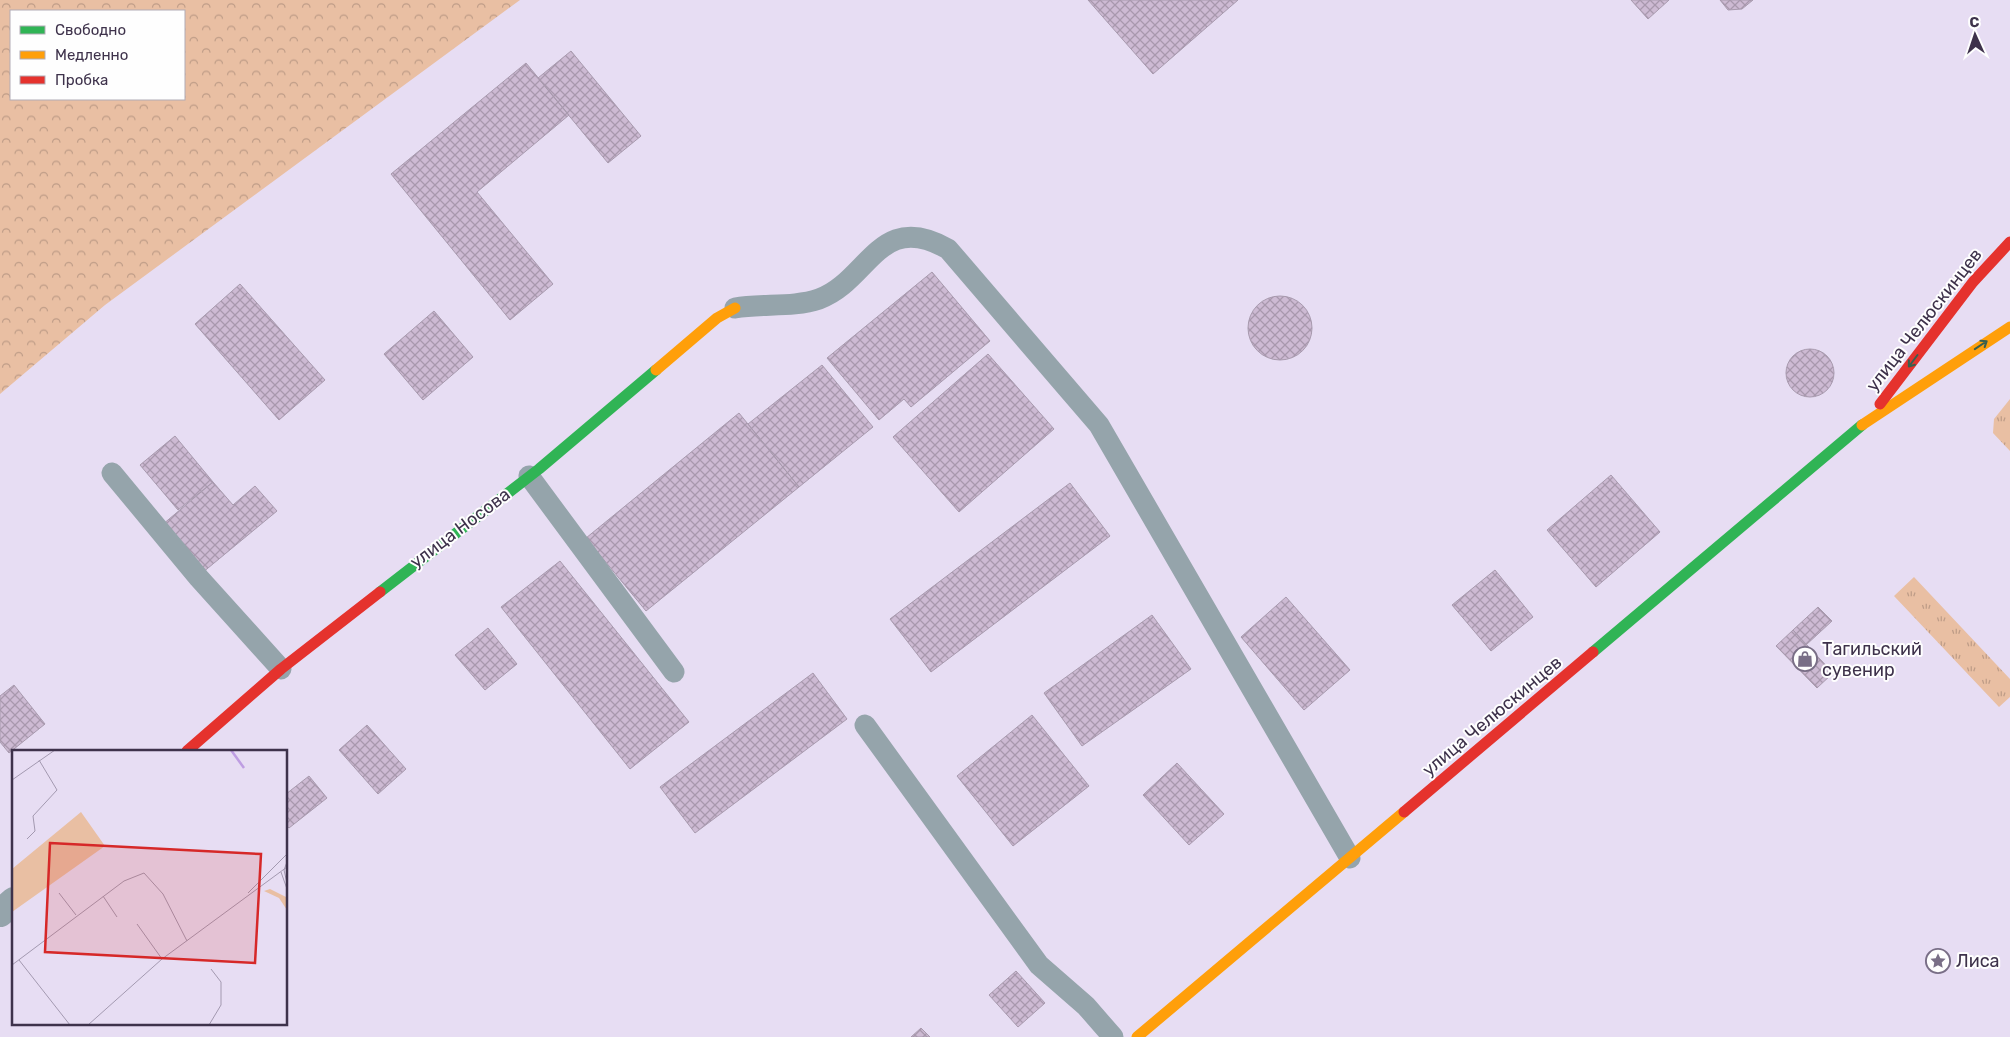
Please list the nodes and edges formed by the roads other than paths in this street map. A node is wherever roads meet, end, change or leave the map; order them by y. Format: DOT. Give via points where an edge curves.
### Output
graph roads {
  1 [pos="2010,242"];
  2 [pos="735,308"];
  3 [pos="2010,327"];
  4 [pos="1868,421"];
  5 [pos="112,473"];
  6 [pos="529,476"];
  7 [pos="281,669"];
  8 [pos="674,672"];
  9 [pos="865,725"];
  10 [pos="188,750"];
  11 [pos="1350,858"];
  12 [pos="12,903"];
  13 [pos="0,913"];
  14 [pos="1113,1037"];
  15 [pos="1137,1037"];
  1 -- 4 [label="main road, улица Челюскинцев, one-way" via="1973,282"];
  2 -- 6 [label="main road, улица Носова" via="717,318"];
  2 -- 11 [label="lane" via="818,299 835,291 882,246 893,241 927,239 948,249 1099,425"];
  4 -- 3 [label="main road, улица Челюскинцев, one-way"];
  4 -- 11 [label="main road, улица Челюскинцев"];
  5 -- 7 [label="lane" via="198,578"];
  6 -- 7 [label="main road, улица Носова"];
  6 -- 8 [label="lane"];
  7 -- 10 [label="main road, улица Носова"];
  9 -- 14 [label="lane" via="1039,965 1086,1006"];
  11 -- 15 [label="main road, улица Челюскинцев"];
  12 -- 13 [label="street"];
}
